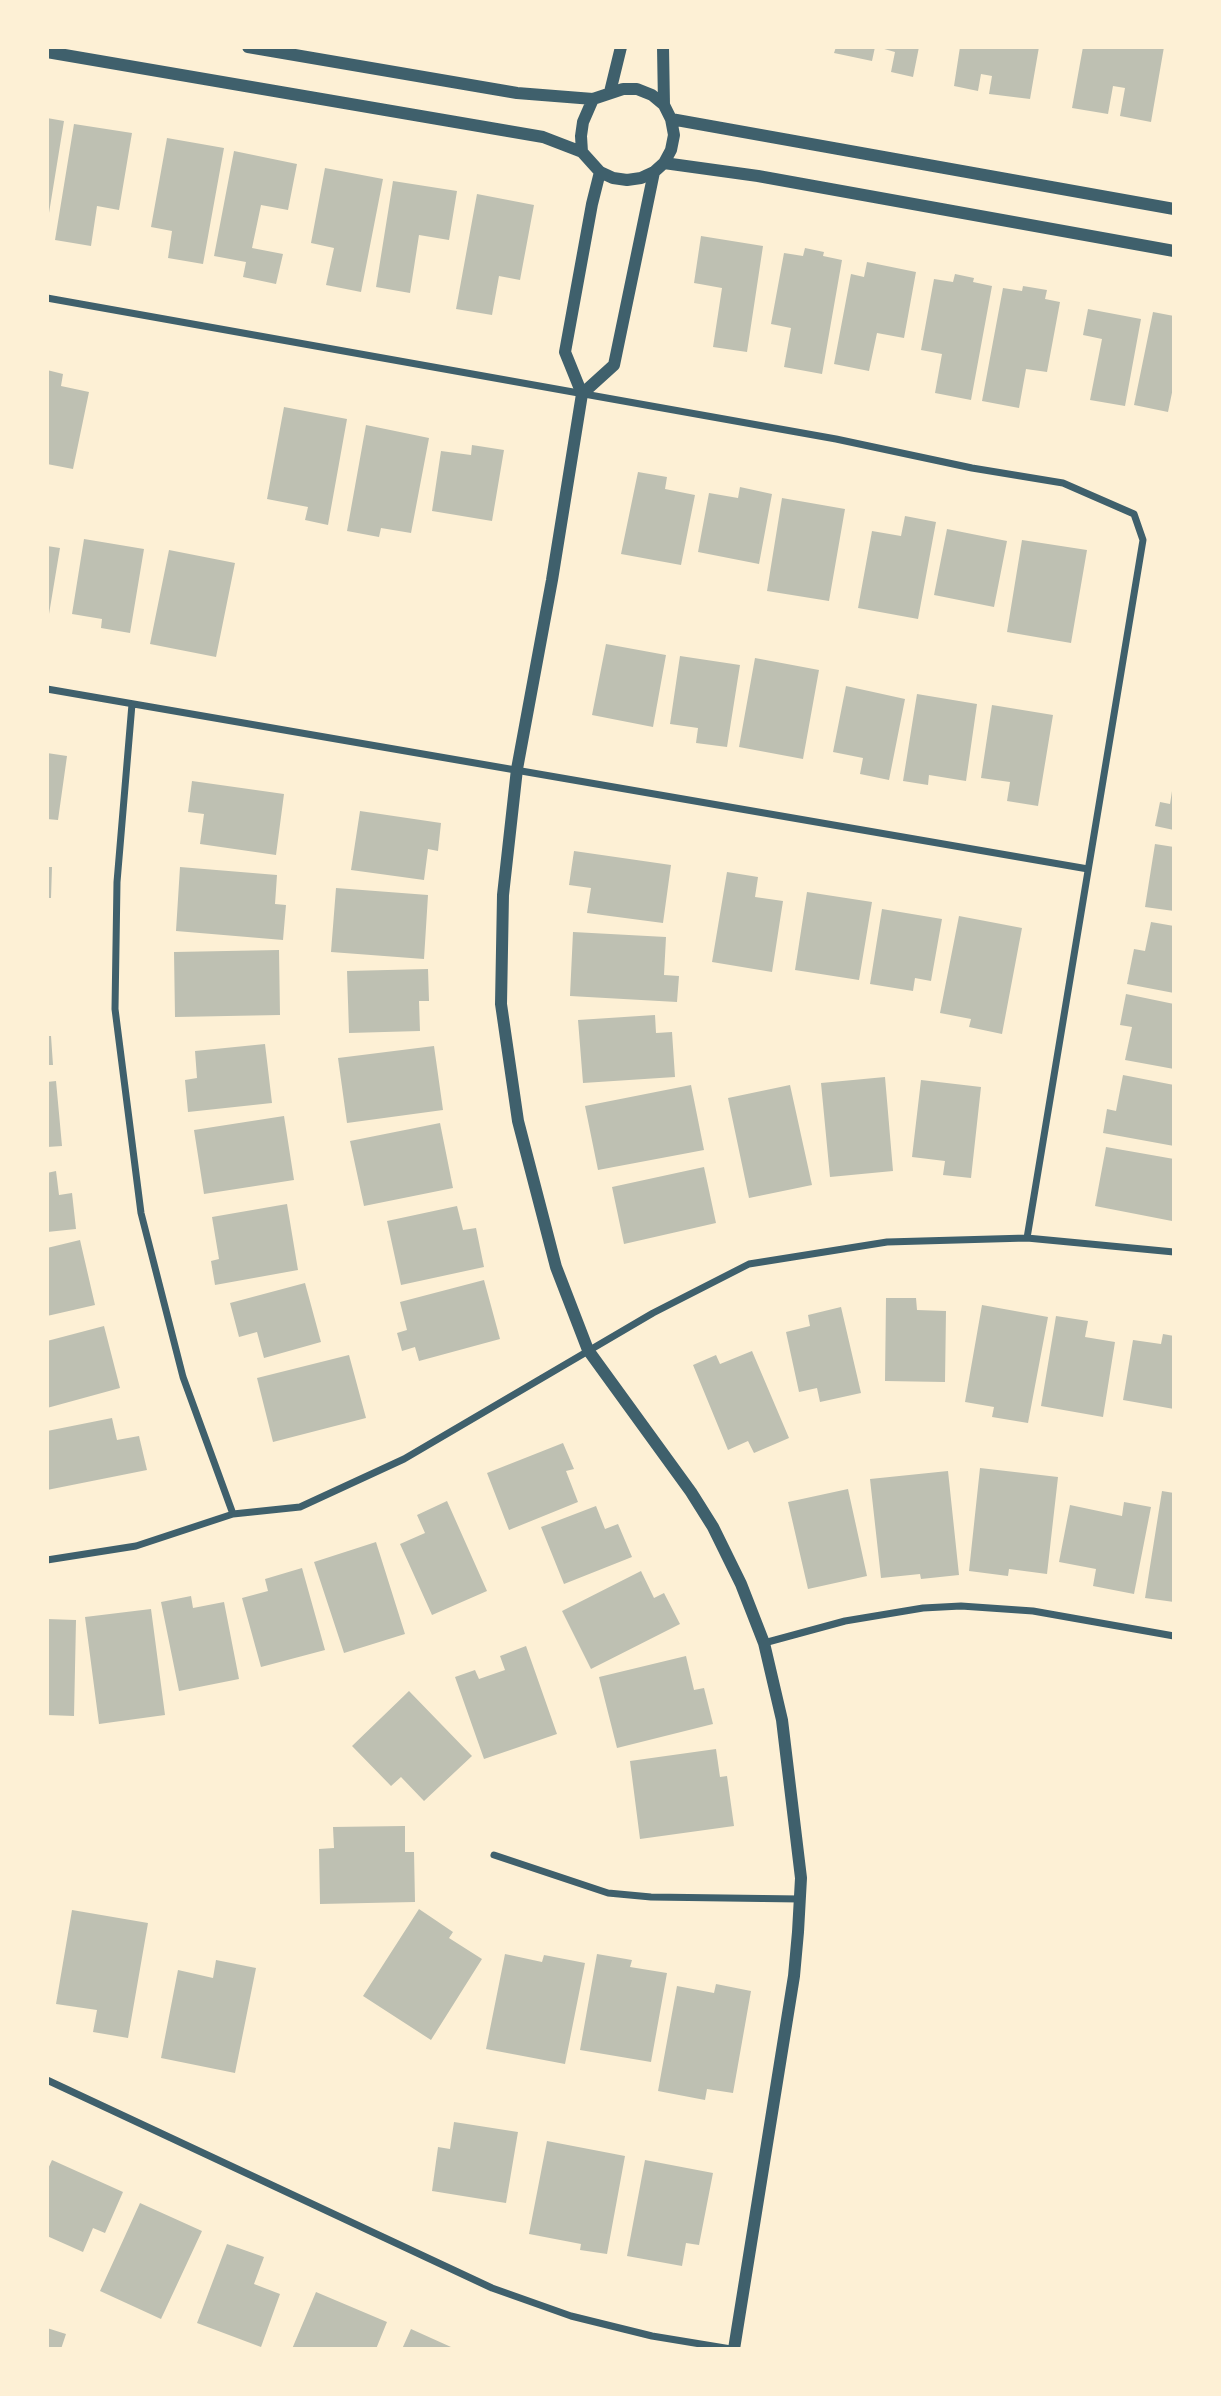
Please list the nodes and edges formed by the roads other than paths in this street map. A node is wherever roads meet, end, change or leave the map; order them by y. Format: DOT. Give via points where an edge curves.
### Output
graph roads {
  1 [pos="248,47"];
  2 [pos="621,47"];
  3 [pos="663,47"];
  4 [pos="47,52"];
  5 [pos="610,92"];
  6 [pos="593,99"];
  7 [pos="664,105"];
  8 [pos="671,119"];
  9 [pos="582,152"];
  10 [pos="664,163"];
  11 [pos="600,172"];
  12 [pos="654,172"];
  13 [pos="1174,209"];
  14 [pos="1174,251"];
  15 [pos="47,298"];
  16 [pos="582,394"];
  17 [pos="47,689"];
  18 [pos="132,705"];
  19 [pos="517,769"];
  20 [pos="1088,869"];
  21 [pos="1027,1238"];
  22 [pos="1174,1251"];
  23 [pos="589,1350"];
  24 [pos="233,1514"];
  25 [pos="47,1560"];
  26 [pos="1174,1636"];
  27 [pos="764,1643"];
  28 [pos="495,1855"];
  29 [pos="800,1899"];
  30 [pos="47,2080"];
  31 [pos="733,2349"];
  1 -- 6 [label="street" via="517,93"];
  2 -- 5 [label="street"];
  3 -- 7 [label="street"];
  4 -- 9 [label="street" via="543,137"];
  5 -- 6 [label="street"];
  5 -- 7 [label="street" via="637,89"];
  6 -- 9 [label="street" via="583,122"];
  7 -- 8 [label="street"];
  8 -- 10 [label="street" via="674,135"];
  8 -- 13 [label="street"];
  9 -- 11 [label="street"];
  10 -- 12 [label="street"];
  10 -- 14 [label="street"];
  11 -- 12 [label="street" via="627,180"];
  11 -- 16 [label="street" via="565,352"];
  12 -- 16 [label="street" via="614,365"];
  15 -- 16 [label="street"];
  16 -- 19 [label="street"];
  16 -- 20 [label="street" via="1063,483 1134,514 1143,540"];
  17 -- 18 [label="street"];
  18 -- 19 [label="street"];
  18 -- 24 [label="street" via="117,882 116,1023 141,1213 183,1377"];
  19 -- 20 [label="street"];
  19 -- 23 [label="street" via="503,895 501,1004 518,1121 556,1267"];
  20 -- 21 [label="street"];
  21 -- 22 [label="street"];
  21 -- 23 [label="street" via="887,1242 749,1264"];
  23 -- 24 [label="street" via="404,1459 300,1507"];
  23 -- 27 [label="street" via="713,1527"];
  24 -- 25 [label="street" via="136,1546"];
  26 -- 27 [label="street" via="1033,1611 961,1606 845,1621"];
  27 -- 29 [label="street" via="782,1720"];
  28 -- 29 [label="street" via="608,1893"];
  29 -- 31 [label="street" via="794,1976"];
  30 -- 31 [label="street" via="492,2288 571,2316"];
}
